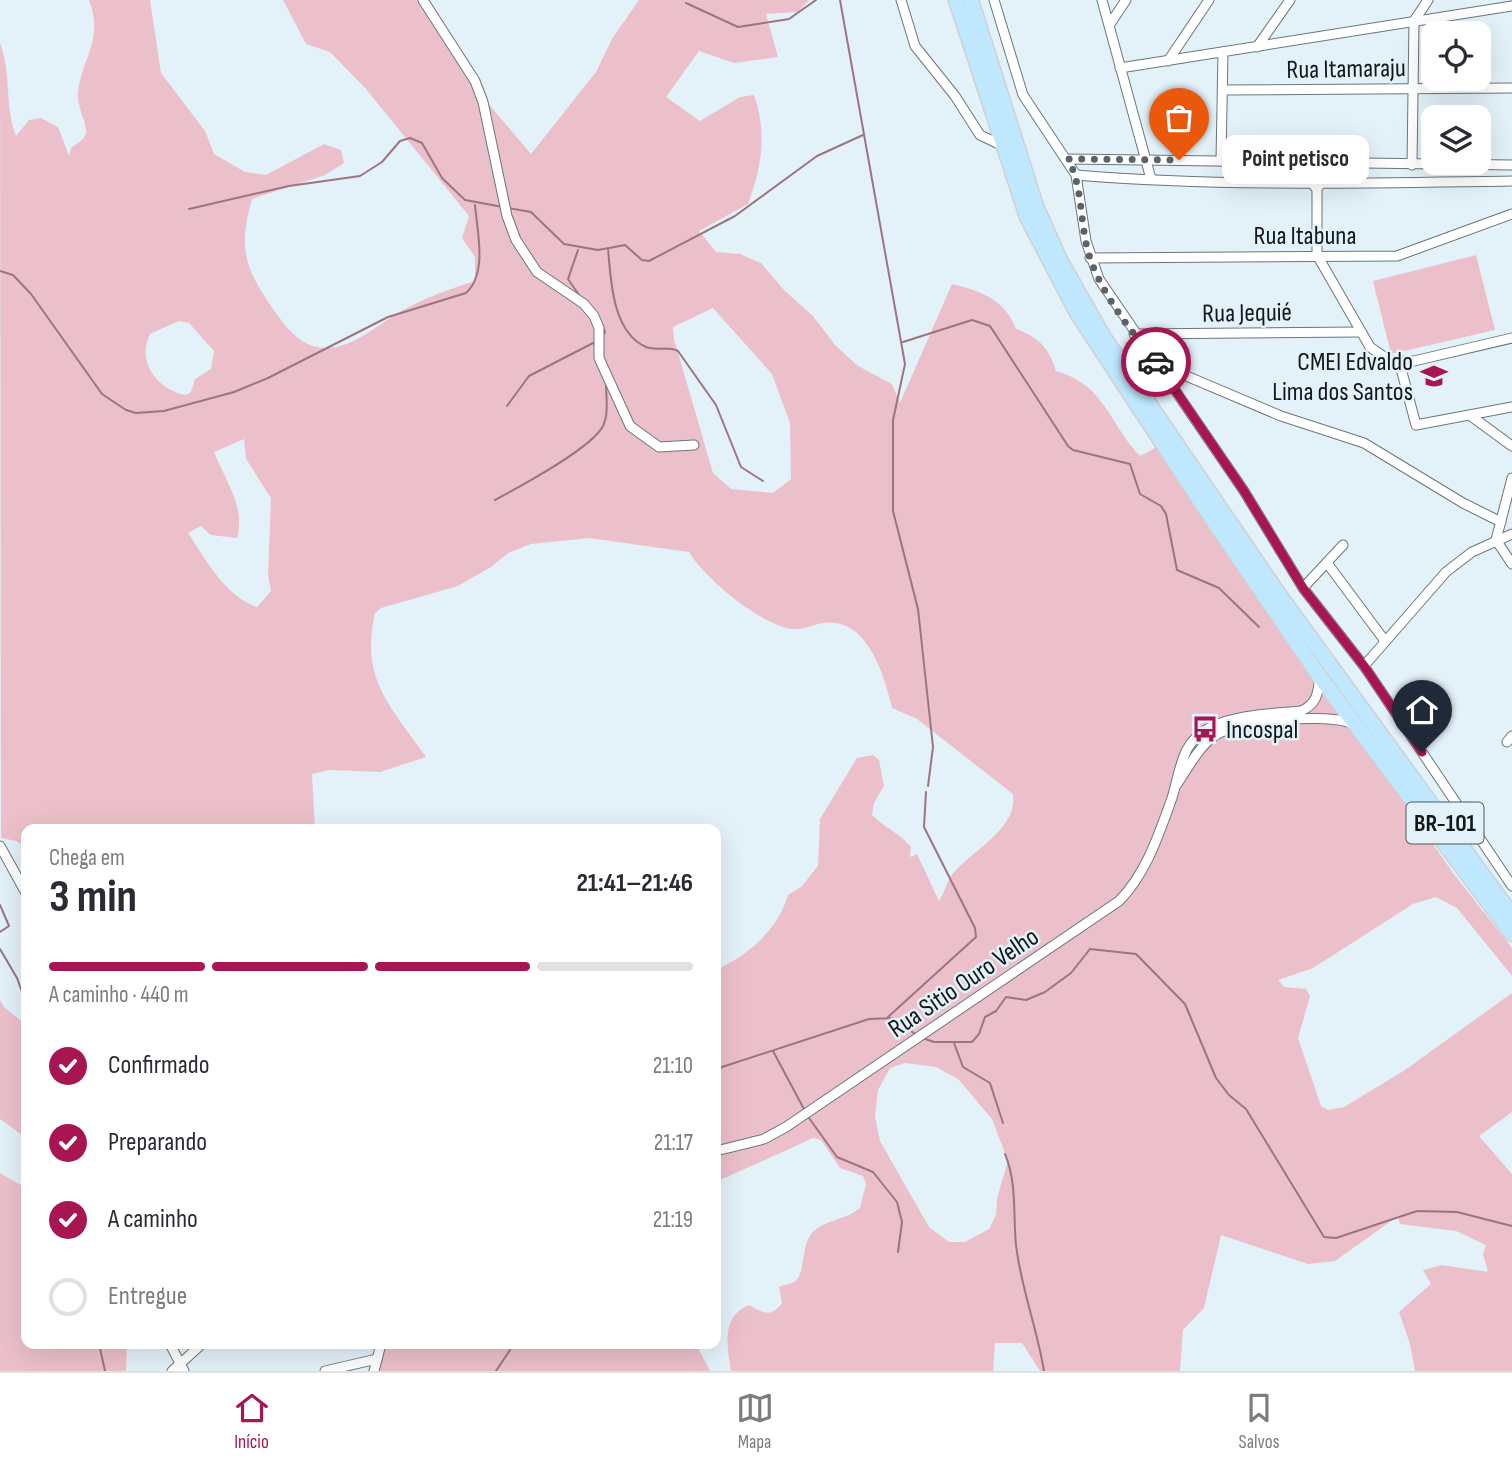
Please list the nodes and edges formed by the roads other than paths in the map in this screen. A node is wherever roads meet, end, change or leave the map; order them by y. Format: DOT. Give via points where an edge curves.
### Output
graph roads {
  1 [pos="423,0"];
  2 [pos="901,0"];
  3 [pos="956,0"];
  4 [pos="971,0"];
  5 [pos="993,0"];
  6 [pos="1102,0"];
  7 [pos="1126,0"];
  8 [pos="1209,0"];
  9 [pos="1290,0"];
  10 [pos="1428,0"];
  11 [pos="1508,4"];
  12 [pos="1414,21"];
  13 [pos="1110,24"];
  14 [pos="1257,47"];
  15 [pos="1223,52"];
  16 [pos="1168,61"];
  17 [pos="1120,68"];
  18 [pos="1412,88"];
  19 [pos="1512,88"];
  20 [pos="1223,90"];
  21 [pos="1001,145"];
  22 [pos="1068,159"];
  23 [pos="1146,160"];
  24 [pos="1221,161"];
  25 [pos="1310,163"];
  26 [pos="1322,163"];
  27 [pos="1412,165"];
  28 [pos="1512,165"];
  29 [pos="1076,174"];
  30 [pos="1151,179"];
  31 [pos="1512,181"];
  32 [pos="1316,185"];
  33 [pos="1512,214"];
  34 [pos="1317,255"];
  35 [pos="1090,258"];
  36 [pos="1360,332"];
  37 [pos="1134,334"];
  38 [pos="1512,338"];
  39 [pos="1399,362"];
  40 [pos="1157,364"];
  41 [pos="1512,407"];
  42 [pos="1471,416"];
  43 [pos="694,445"];
  44 [pos="1512,446"];
  45 [pos="1512,478"];
  46 [pos="1501,522"];
  47 [pos="1512,534"];
  48 [pos="1496,540"];
  49 [pos="1343,545"];
  50 [pos="1327,563"];
  51 [pos="1512,564"];
  52 [pos="1303,588"];
  53 [pos="1385,641"];
  54 [pos="1364,666"];
  55 [pos="1320,677"];
  56 [pos="1358,727"];
  57 [pos="1174,788"];
  58 [pos="0,846"];
  59 [pos="21,884"];
  60 [pos="1512,886"];
  61 [pos="1512,915"];
  62 [pos="1512,933"];
  63 [pos="721,1150"];
  64 [pos="172,1349"];
  65 [pos="197,1349"];
  66 [pos="380,1349"];
  67 [pos="377,1359"];
  68 [pos="179,1369"];
  69 [pos="325,1371"];
  70 [pos="374,1371"];
  1 -- 43 [label="street" via="475,81 516,240 537,272 594,316 599,328 598,358 630,426 659,447"];
  2 -- 21 [label="street" via="915,46 980,135"];
  3 -- 21 [label="main road, BR-101"];
  4 -- 61 [label="main road, BR-101" via="1036,206 1103,336 1350,694"];
  5 -- 22 [label="street" via="1023,95"];
  6 -- 13 [label="street"];
  7 -- 13 [label="street"];
  8 -- 16 [label="street"];
  9 -- 14 [label="street"];
  10 -- 12 [label="street"];
  11 -- 12 [label="street"];
  12 -- 14 [label="street"];
  12 -- 18 [label="street"];
  13 -- 17 [label="street"];
  14 -- 15 [label="street"];
  15 -- 16 [label="street"];
  15 -- 20 [label="street"];
  16 -- 17 [label="street"];
  17 -- 23 [label="street"];
  18 -- 19 [label="street, Rua Itamaraju"];
  18 -- 20 [label="street, Rua Itamaraju"];
  18 -- 27 [label="street"];
  20 -- 24 [label="street"];
  21 -- 55 [label="main road, BR-101" via="1027,217 1077,313"];
  22 -- 23 [label="street"];
  22 -- 29 [label="street"];
  23 -- 24 [label="street"];
  23 -- 30 [label="street"];
  24 -- 25 [label="street"];
  25 -- 26 [label="street"];
  25 -- 32 [label="street" via="1308,176"];
  26 -- 27 [label="street"];
  26 -- 32 [label="street" via="1324,175"];
  27 -- 28 [label="street"];
  29 -- 30 [label="street"];
  29 -- 35 [label="street"];
  30 -- 32 [label="street"];
  31 -- 32 [label="street"];
  32 -- 34 [label="street"];
  33 -- 34 [label="street, Rua Itabuna" via="1407,254"];
  34 -- 35 [label="street, Rua Itabuna"];
  34 -- 36 [label="street"];
  35 -- 37 [label="street"];
  36 -- 37 [label="street, Rua Jequié"];
  36 -- 39 [label="street" via="1379,355"];
  37 -- 40 [label="street"];
  38 -- 39 [label="street"];
  39 -- 42 [label="street" via="1416,425"];
  40 -- 46 [label="street" via="1281,416 1364,443"];
  40 -- 52 [label="street" via="1244,491"];
  41 -- 42 [label="street"];
  42 -- 44 [label="street"];
  45 -- 46 [label="street"];
  46 -- 48 [label="street"];
  47 -- 48 [label="street"];
  48 -- 51 [label="street"];
  48 -- 53 [label="street" via="1446,572"];
  49 -- 50 [label="street"];
  50 -- 52 [label="street"];
  50 -- 53 [label="street"];
  52 -- 54 [label="street"];
  53 -- 54 [label="street"];
  54 -- 60 [label="street"];
  55 -- 56 [label="main road, BR-101"];
  55 -- 57 [label="street, Rua Sitio Ouro Velho" via="1314,702 1301,712 1236,719 1198,735 1185,750"];
  56 -- 57 [label="street, Rua Sitio Ouro Velho" via="1340,719 1325,719 1226,730 1206,743"];
  56 -- 62 [label="main road, BR-101"];
  57 -- 63 [label="street, Rua Sitio Ouro Velho" via="1143,871 1119,901 786,1127 764,1139"];
  58 -- 59 [label="street"];
  64 -- 68 [label="street"];
  65 -- 68 [label="street"];
  66 -- 67 [label="street"];
  67 -- 69 [label="street"];
  67 -- 70 [label="street"];
}
